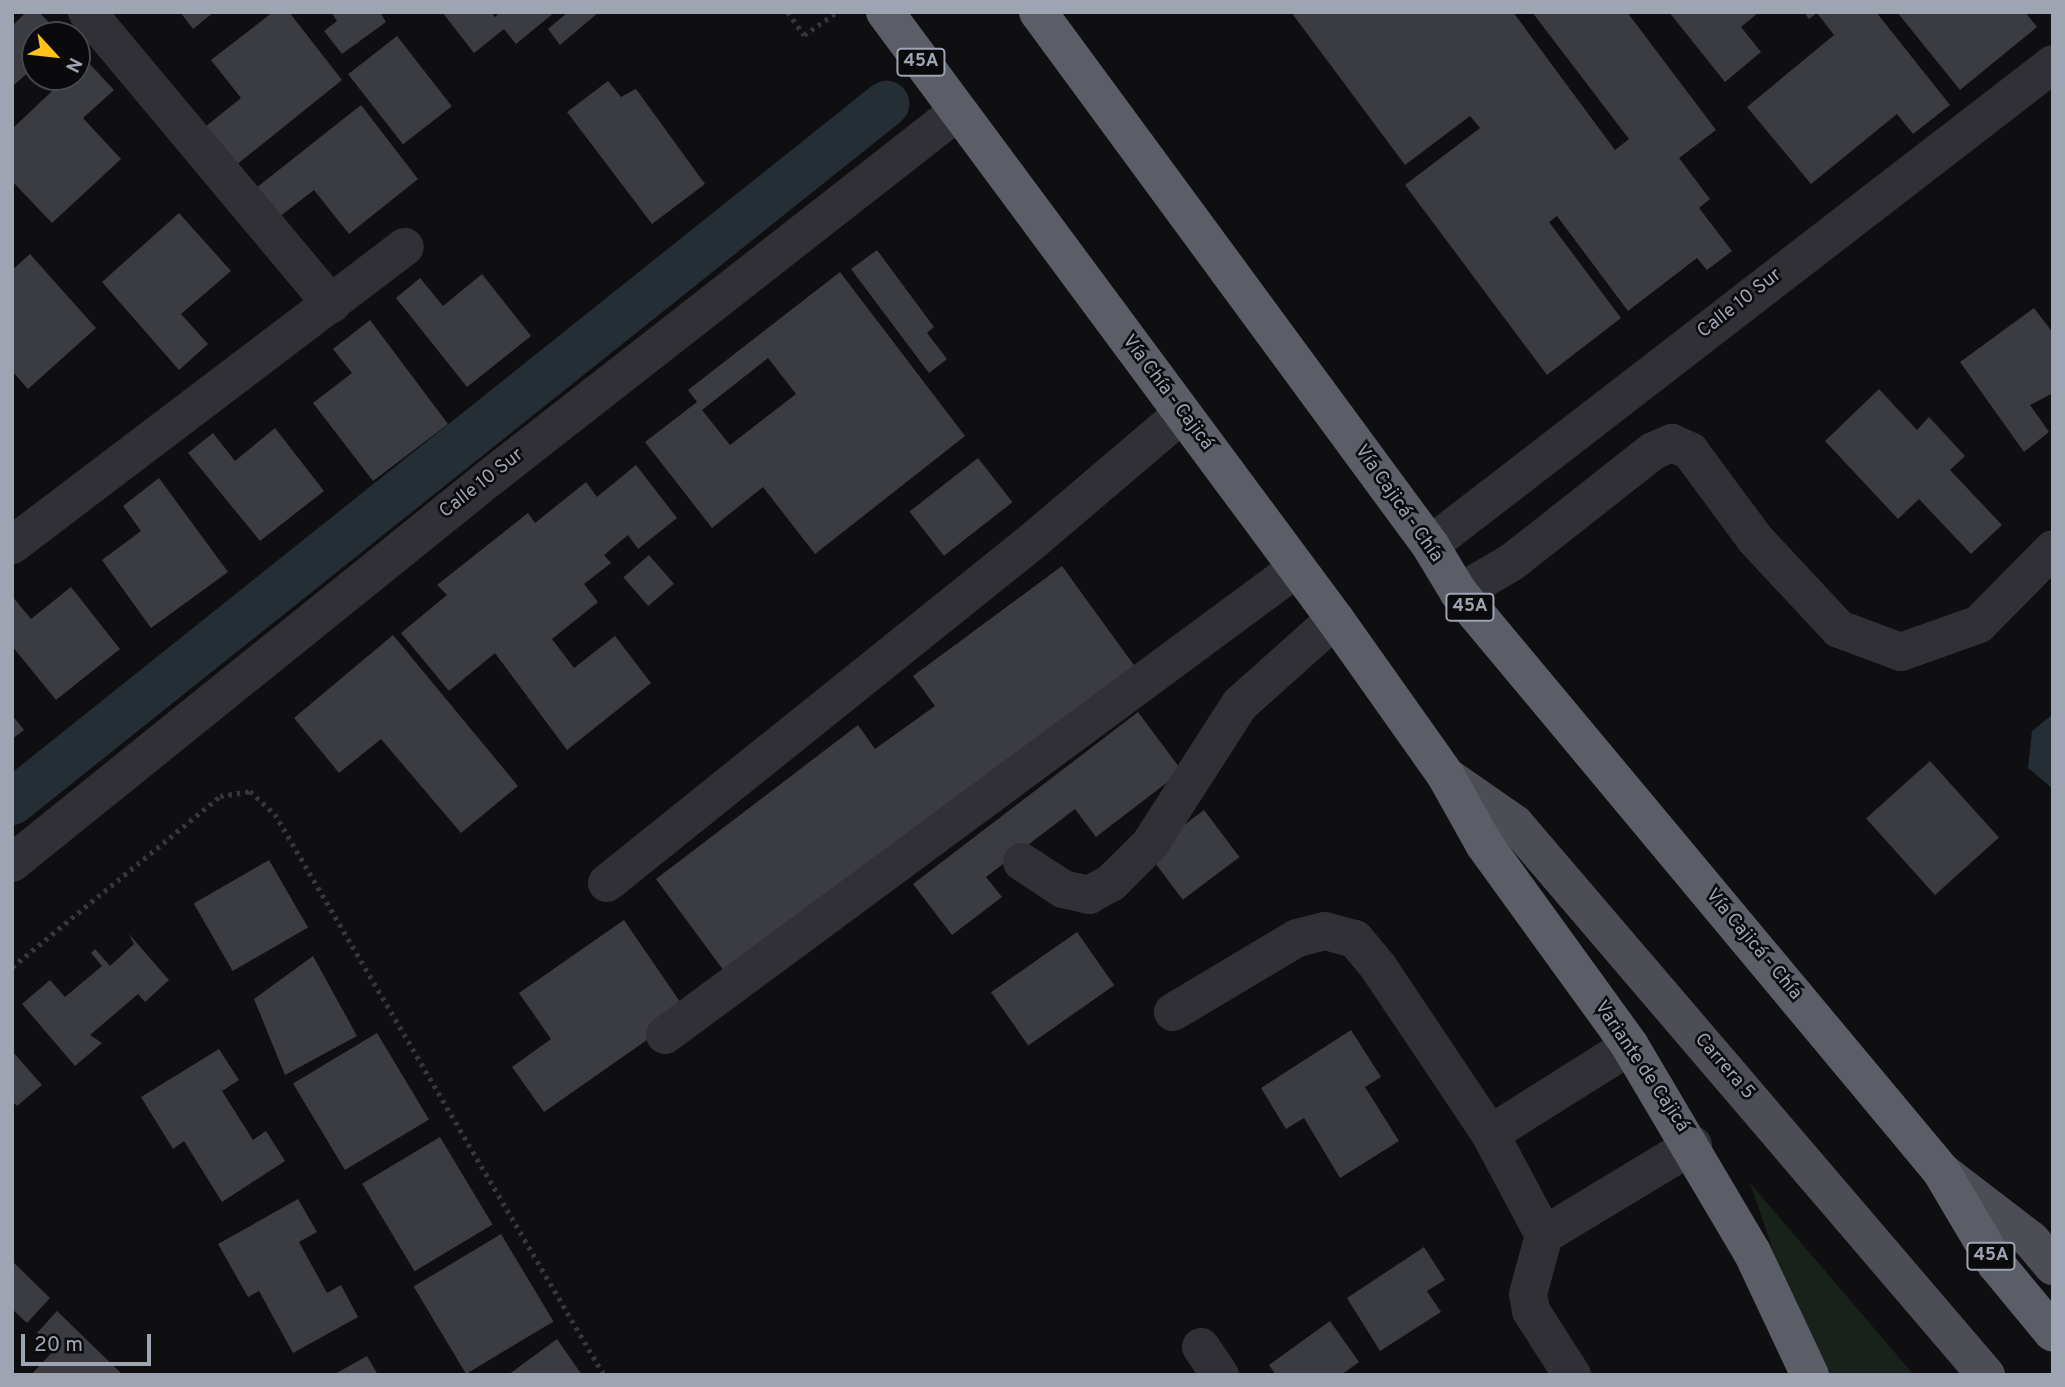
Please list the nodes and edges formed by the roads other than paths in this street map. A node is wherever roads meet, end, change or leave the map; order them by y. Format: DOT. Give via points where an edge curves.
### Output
graph roads {
  1 [pos="87,12"];
  2 [pos="885,12"];
  3 [pos="1038,12"];
  4 [pos="2053,64"];
  5 [pos="957,112"];
  6 [pos="405,247"];
  7 [pos="331,304"];
  8 [pos="1182,414"];
  9 [pos="17,533"];
  10 [pos="1430,545"];
  11 [pos="2053,549"];
  12 [pos="1297,568"];
  13 [pos="1459,593"];
  14 [pos="1335,620"];
  15 [pos="1446,776"];
  16 [pos="1022,862"];
  17 [pos="12,863"];
  18 [pos="607,883"];
  19 [pos="1174,1012"];
  20 [pos="665,1035"];
  21 [pos="1630,1046"];
  22 [pos="1490,1134"];
  23 [pos="1693,1145"];
  24 [pos="1941,1171"];
  25 [pos="1544,1236"];
  26 [pos="2053,1266"];
  27 [pos="2053,1333"];
  28 [pos="1572,1375"];
  29 [pos="1810,1375"];
  30 [pos="1986,1375"];
  1 -- 7 [label="street"];
  2 -- 5 [label="highway, Vía Chía - Cajicá / 45A"];
  3 -- 10 [label="highway, Vía Cajicá - Chía / 45A"];
  4 -- 10 [label="street, Calle 10 Sur"];
  5 -- 8 [label="highway, Vía Chía - Cajicá / 45A"];
  5 -- 17 [label="street, Calle 10 Sur" via="477,487"];
  6 -- 7 [label="street"];
  7 -- 9 [label="street"];
  8 -- 12 [label="highway, Vía Chía - Cajicá / 45A"];
  8 -- 18 [label="street" via="1034,540"];
  10 -- 13 [label="highway, Vía Cajicá - Chía / 45A"];
  11 -- 13 [label="street" via="1979,624 1901,652 1839,629 1755,539 1698,460 1672,443 1653,451 1512,562"];
  12 -- 14 [label="highway, Vía Chía - Cajicá / 45A"];
  12 -- 20 [label="street"];
  13 -- 24 [label="highway, Vía Cajicá - Chía / 45A"];
  14 -- 15 [label="highway, Vía Chía - Cajicá / 45A"];
  14 -- 16 [label="street" via="1240,704 1150,844 1111,883 1089,895 1063,889"];
  15 -- 21 [label="highway, Variante de Cajicá / 45A" via="1484,844"];
  15 -- 30 [label="main road, Carrera 5 / 45A" via="1515,824"];
  19 -- 22 [label="street" via="1297,938 1325,931 1355,939"];
  21 -- 22 [label="street"];
  21 -- 23 [label="highway, Variante de Cajicá / 45A"];
  22 -- 25 [label="street"];
  23 -- 25 [label="street"];
  23 -- 29 [label="highway, Variante de Cajicá / 45A" via="1752,1252"];
  24 -- 26 [label="main road, 45A" via="2031,1240"];
  24 -- 27 [label="highway, 45A" via="1996,1264"];
  25 -- 28 [label="street" via="1528,1294 1531,1311"];
}
